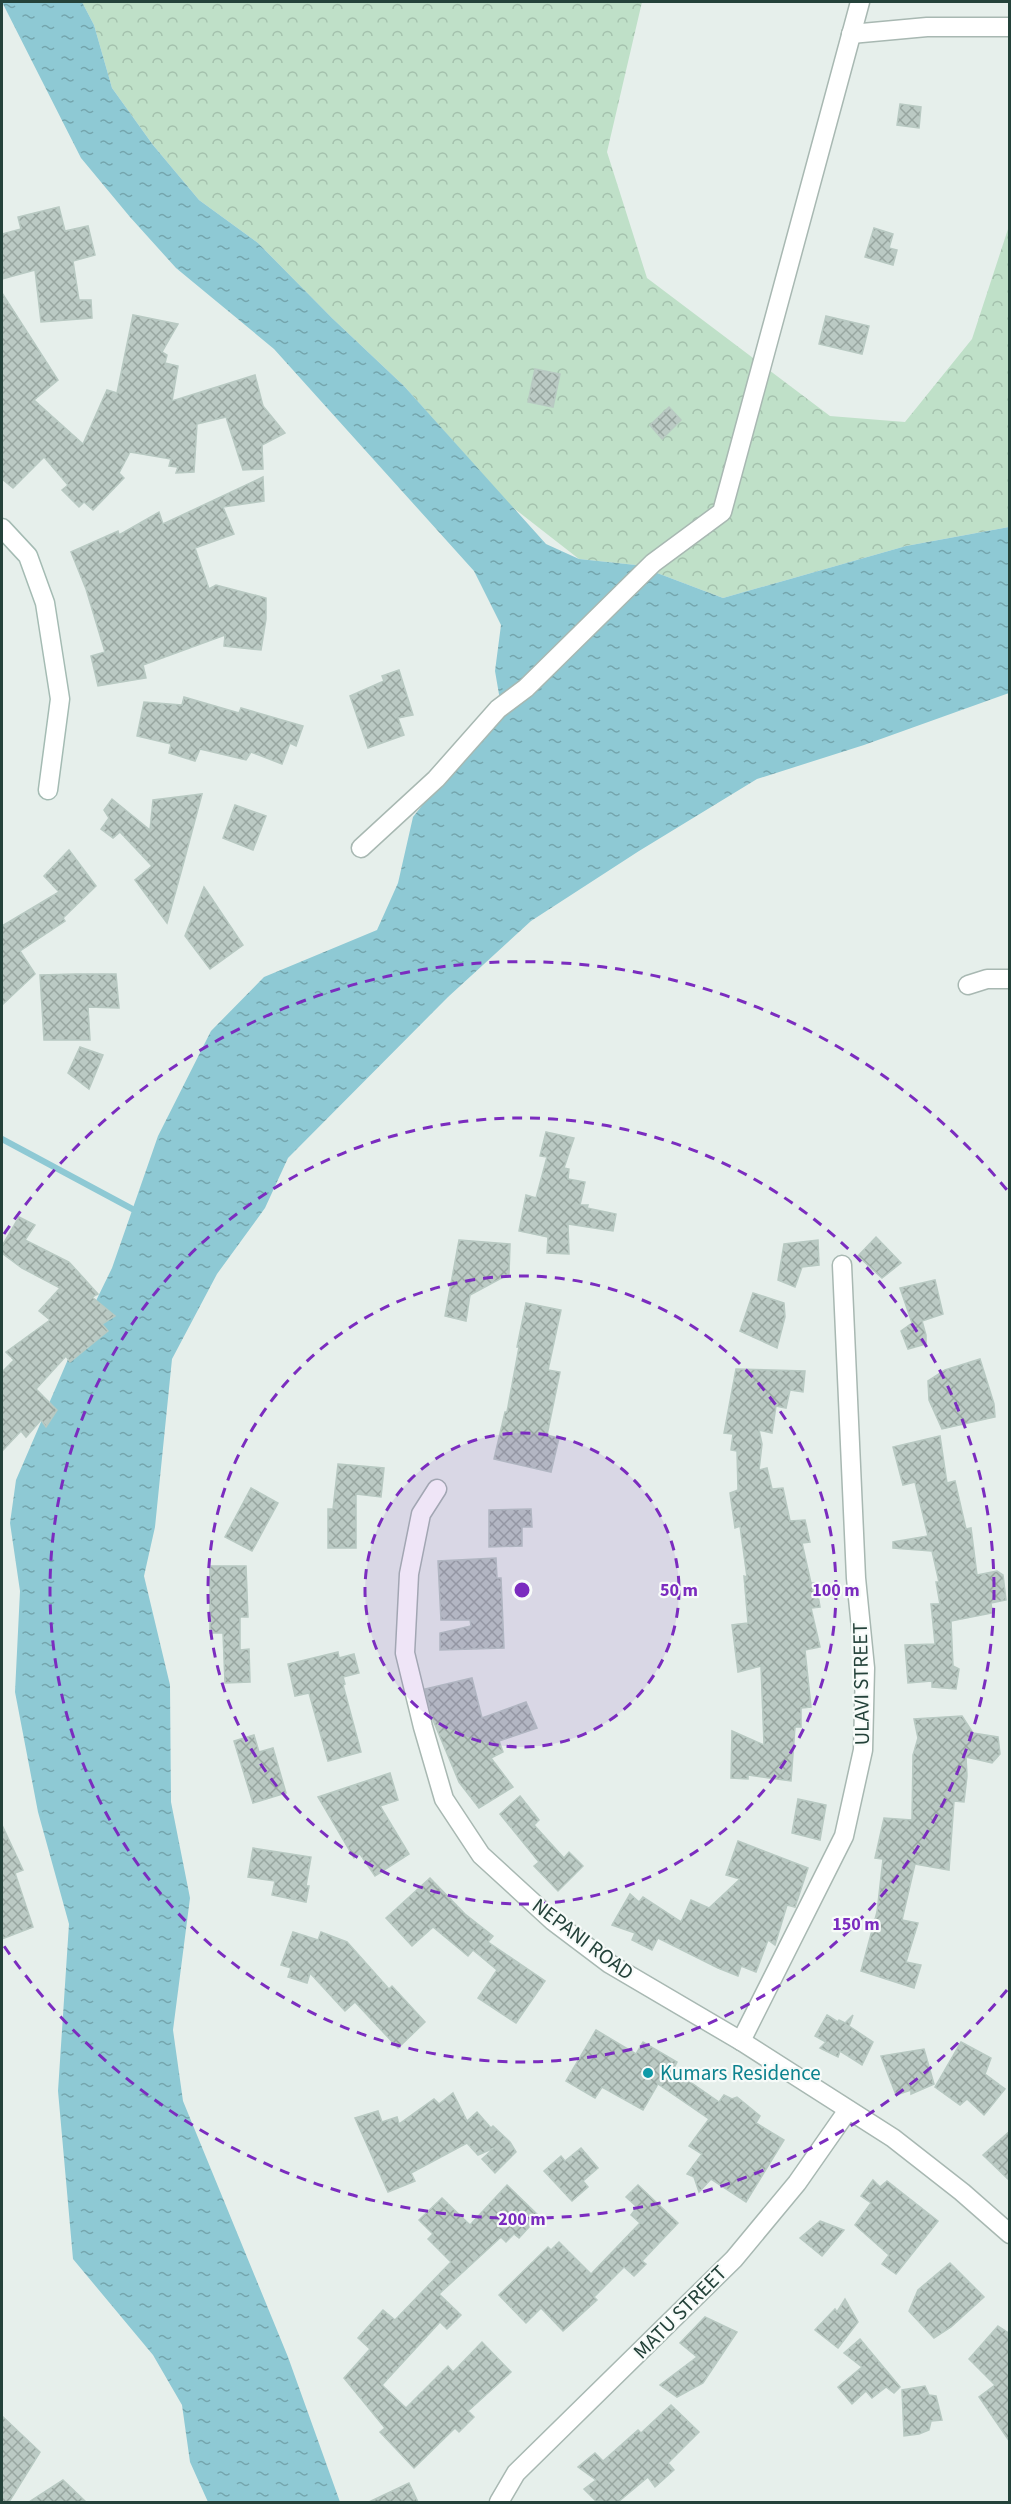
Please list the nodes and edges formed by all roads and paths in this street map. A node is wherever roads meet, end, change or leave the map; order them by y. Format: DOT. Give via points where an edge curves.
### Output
graph roads {
  1 [pos="860,2"];
  2 [pos="1010,27"];
  3 [pos="851,33"];
  4 [pos="2,528"];
  5 [pos="48,790"];
  6 [pos="361,848"];
  7 [pos="1010,979"];
  8 [pos="968,985"];
  9 [pos="842,1265"];
  10 [pos="437,1490"];
  11 [pos="741,2041"];
  12 [pos="848,2110"];
  13 [pos="1010,2234"];
  14 [pos="499,2502"];
  1 -- 3 [label="street"];
  2 -- 3 [label="street" via="927,27"];
  3 -- 6 [label="street" via="722,512 652,563 526,688 498,709 436,779"];
  4 -- 5 [label="street" via="28,556 45,603 60,699"];
  7 -- 8 [label="street" via="987,979"];
  9 -- 11 [label="street, ULAVI STREET" via="856,1578 865,1668 863,1750 843,1836"];
  10 -- 11 [label="street, NEPANI ROAD" via="421,1514 409,1574 405,1653 444,1800 481,1855 553,1921 610,1964"];
  11 -- 12 [label="street, NEPANI ROAD"];
  12 -- 13 [label="street, NEPANI ROAD" via="893,2138"];
  12 -- 14 [label="street, MATU STREET" via="797,2183 734,2259 516,2473"];
}
